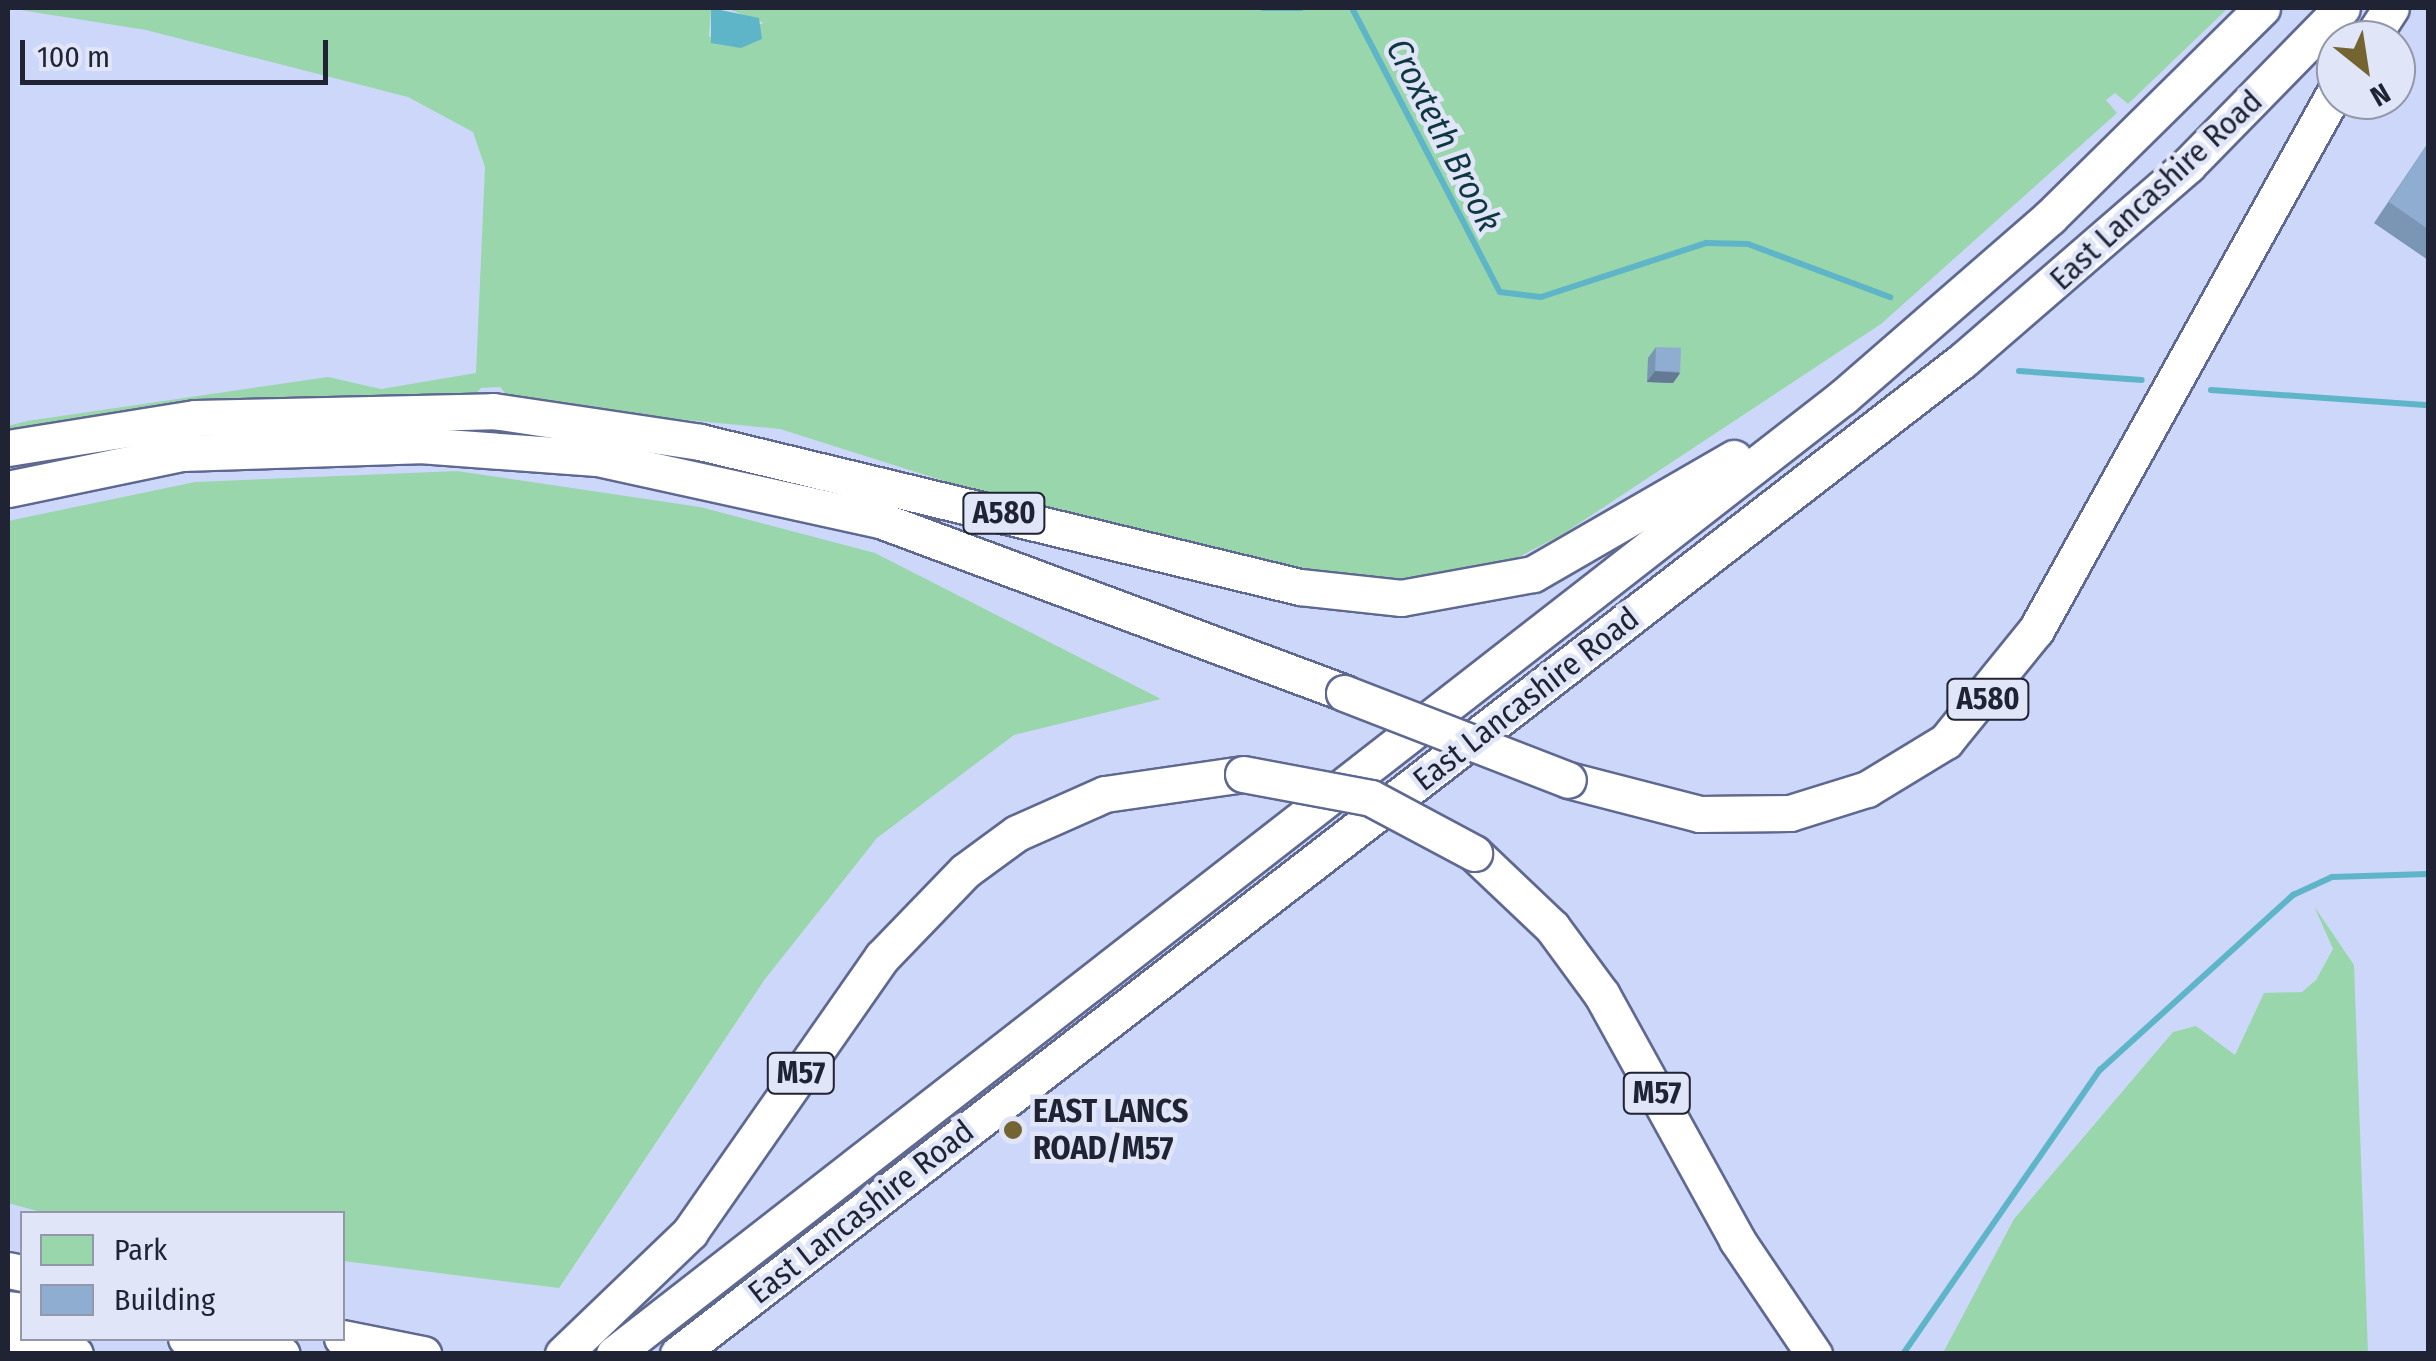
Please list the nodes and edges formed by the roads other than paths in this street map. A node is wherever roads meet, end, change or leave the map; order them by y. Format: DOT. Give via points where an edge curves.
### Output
graph roads {
  1 [pos="2262,8"];
  2 [pos="2342,8"];
  3 [pos="2319,120"];
  4 [pos="1927,325"];
  5 [pos="8,448"];
  6 [pos="8,488"];
  7 [pos="345,1339"];
  8 [pos="204,1341"];
  9 [pos="8,1342"];
  10 [pos="75,1354"];
  11 [pos="282,1354"];
  12 [pos="422,1354"];
  13 [pos="564,1354"];
  14 [pos="614,1354"];
  15 [pos="678,1354"];
  16 [pos="1814,1354"];
  1 -- 4 [label="highway, East Lancashire Road / A580"];
  2 -- 15 [label="highway, East Lancashire Road" via="2188,166 1962,361"];
  3 -- 6 [label="highway, A580, bridge" via="2029,642 1946,741 1892,778 1790,813 1699,814 1568,780 880,520 597,458 419,446 182,453"];
  4 -- 5 [label="highway, A580" via="1584,552 1516,580 1426,598 1300,587 700,442 493,411 196,418"];
  4 -- 14 [label="highway, East Lancashire Road / A580" via="1538,642"];
  7 -- 12 [label="highway"];
  8 -- 11 [label="highway"];
  9 -- 10 [label="highway"];
  13 -- 16 [label="highway, M57, bridge" via="674,1250 882,958 965,871 1032,825 1105,794 1243,774 1371,798 1474,853 1552,926 1602,995 1738,1240"];
}
